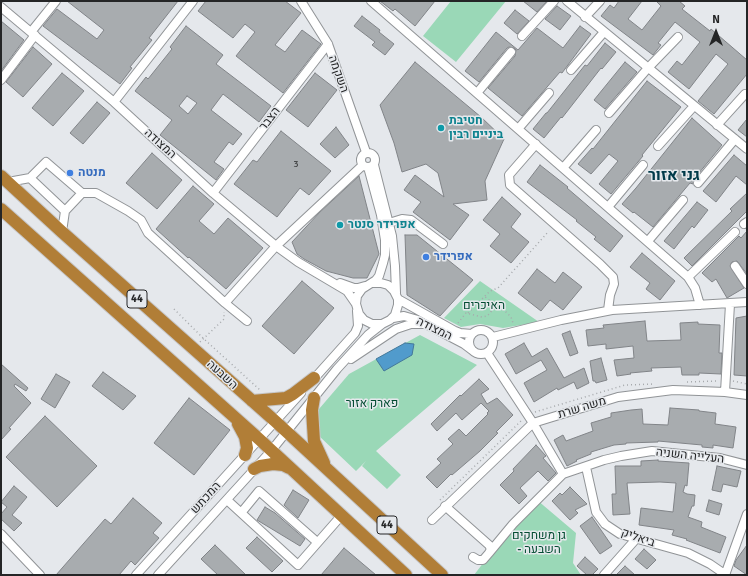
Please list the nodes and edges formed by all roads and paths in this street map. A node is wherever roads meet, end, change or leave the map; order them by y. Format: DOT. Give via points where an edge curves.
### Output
graph roads {
  1 [pos="56,1"];
  2 [pos="193,1"];
  3 [pos="301,1"];
  4 [pos="371,1"];
  5 [pos="554,1"];
  6 [pos="567,1"];
  7 [pos="600,1"];
  8 [pos="1,7"];
  9 [pos="586,17"];
  10 [pos="604,32"];
  11 [pos="33,34"];
  12 [pos="522,36"];
  13 [pos="678,37"];
  14 [pos="328,44"];
  15 [pos="511,52"];
  16 [pos="648,68"];
  17 [pos="571,70"];
  18 [pos="1,80"];
  19 [pos="477,93"];
  20 [pos="549,93"];
  21 [pos="745,94"];
  22 [pos="114,102"];
  23 [pos="694,106"];
  24 [pos="609,113"];
  25 [pos="717,125"];
  26 [pos="518,129"];
  27 [pos="596,130"];
  28 [pos="735,139"];
  29 [pos="536,144"];
  30 [pos="658,146"];
  31 [pos="747,149"];
  32 [pos="366,152"];
  33 [pos="368,165"];
  34 [pos="643,166"];
  35 [pos="563,168"];
  36 [pos="30,178"];
  37 [pos="5,179"];
  38 [pos="698,183"];
  39 [pos="82,193"];
  40 [pos="213,193"];
  41 [pos="683,200"];
  42 [pos="608,207"];
  43 [pos="1,209"];
  44 [pos="66,211"];
  45 [pos="389,223"];
  46 [pos="555,224"];
  47 [pos="62,232"];
  48 [pos="735,232"];
  49 [pos="648,241"];
  50 [pos="443,244"];
  51 [pos="276,246"];
  52 [pos="735,266"];
  53 [pos="322,277"];
  54 [pos="688,277"];
  55 [pos="747,284"];
  56 [pos="368,285"];
  57 [pos="484,296"];
  58 [pos="397,297"];
  59 [pos="747,302"];
  60 [pos="225,303"];
  61 [pos="730,304"];
  62 [pos="700,305"];
  63 [pos="491,306"];
  64 [pos="357,307"];
  65 [pos="174,309"];
  66 [pos="608,310"];
  67 [pos="468,313"];
  68 [pos="393,318"];
  69 [pos="224,319"];
  70 [pos="247,321"];
  71 [pos="382,324"];
  72 [pos="425,324"];
  73 [pos="453,330"];
  74 [pos="516,332"];
  75 [pos="472,334"];
  76 [pos="493,337"];
  77 [pos="204,338"];
  78 [pos="194,349"];
  79 [pos="472,350"];
  80 [pos="487,353"];
  81 [pos="337,369"];
  82 [pos="314,378"];
  83 [pos="266,391"];
  84 [pos="725,392"];
  85 [pos="747,395"];
  86 [pos="314,398"];
  87 [pos="252,401"];
  88 [pos="528,414"];
  89 [pos="234,418"];
  90 [pos="275,421"];
  91 [pos="533,423"];
  92 [pos="287,432"];
  93 [pos="259,439"];
  94 [pos="271,450"];
  95 [pos="245,455"];
  96 [pos="747,465"];
  97 [pos="586,467"];
  98 [pos="291,468"];
  99 [pos="254,469"];
  100 [pos="563,474"];
  101 [pos="333,475"];
  102 [pos="227,500"];
  103 [pos="438,501"];
  104 [pos="448,504"];
  105 [pos="241,513"];
  106 [pos="747,514"];
  107 [pos="341,516"];
  108 [pos="432,520"];
  109 [pos="1,534"];
  110 [pos="636,539"];
  111 [pos="317,542"];
  112 [pos="489,554"];
  113 [pos="473,557"];
  114 [pos="40,575"];
  115 [pos="136,575"];
  116 [pos="158,575"];
  117 [pos="406,575"];
  118 [pos="442,575"];
  119 [pos="604,575"];
  120 [pos="726,575"];
  1 -- 11 [label="street"];
  2 -- 22 [label="street"];
  3 -- 14 [label="street, השקמה"];
  4 -- 19 [label="street"];
  5 -- 12 [label="street"];
  6 -- 9 [label="street"];
  7 -- 9 [label="street"];
  8 -- 11 [label="street, המצודה"];
  9 -- 10 [label="street"];
  10 -- 16 [label="street"];
  10 -- 17 [label="street"];
  11 -- 18 [label="street"];
  11 -- 22 [label="street, המצודה"];
  13 -- 16 [label="street"];
  14 -- 32 [label="street, השקמה"];
  14 -- 40 [label="street, הצבר"];
  15 -- 19 [label="street"];
  16 -- 23 [label="street"];
  16 -- 24 [label="street"];
  19 -- 26 [label="street"];
  20 -- 26 [label="street"];
  21 -- 25 [label="street"];
  22 -- 40 [label="street, המצודה"];
  23 -- 25 [label="street"];
  23 -- 30 [label="street"];
  25 -- 28 [label="street"];
  26 -- 29 [label="street"];
  27 -- 35 [label="street"];
  28 -- 31 [label="street"];
  28 -- 38 [label="street"];
  29 -- 35 [label="street"];
  29 -- 46 [label="street" via="509,175 510,185"];
  32 -- 33 [label="street" via="361,158"];
  32 -- 33 [label="street, השקמה" via="371,153 376,160"];
  33 -- 45 [label="street"];
  33 -- 51 [label="street"];
  33 -- 56 [label="street" via="385,240 381,270 376,280"];
  34 -- 42 [label="street"];
  35 -- 42 [label="street"];
  36 -- 37 [label="street"];
  36 -- 39 [label="street" via="46,162"];
  36 -- 44 [label="street"];
  37 -- 47 [label="highway, השבעה / 44"];
  39 -- 44 [label="street"];
  39 -- 60 [label="street" via="96,193 141,220 148,233"];
  40 -- 51 [label="street, המצודה"];
  41 -- 49 [label="street"];
  42 -- 49 [label="street"];
  43 -- 89 [label="highway, השבעה / 44"];
  44 -- 47 [label="street"];
  45 -- 50 [label="street" via="402,219 411,220"];
  45 -- 58 [label="street" via="394,249"];
  46 -- 57 [label="path" via="498,288"];
  46 -- 66 [label="street" via="613,277 614,284"];
  47 -- 78 [label="highway, השבעה / 44"];
  48 -- 54 [label="street"];
  49 -- 54 [label="street"];
  51 -- 53 [label="street, המצודה"];
  51 -- 60 [label="street"];
  52 -- 55 [label="street"];
  53 -- 56 [label="street, המצודה" via="354,288"];
  53 -- 64 [label="street, המצודה" via="347,291"];
  54 -- 62 [label="street"];
  56 -- 58 [label="street" via="378,282 386,284"];
  56 -- 64 [label="street" via="359,292"];
  57 -- 63 [label="path"];
  57 -- 67 [label="path"];
  58 -- 68 [label="street" via="397,309"];
  58 -- 73 [label="street, המצודה"];
  59 -- 61 [label="street"];
  60 -- 70 [label="street"];
  61 -- 62 [label="street"];
  61 -- 84 [label="street"];
  62 -- 66 [label="street"];
  63 -- 67 [label="path" via="491,312 487,316"];
  63 -- 74 [label="path" via="508,313"];
  64 -- 71 [label="street" via="362,318 368,322"];
  64 -- 82 [label="street, המכתש" via="358,326 355,333"];
  65 -- 77 [label="path"];
  66 -- 74 [label="street"];
  67 -- 73 [label="path"];
  68 -- 71 [label="street"];
  68 -- 72 [label="street, המצודה" via="404,316"];
  69 -- 77 [label="path"];
  71 -- 81 [label="street" via="368,335"];
  72 -- 79 [label="street, המצודה"];
  72 -- 81 [label="street" via="412,324 396,329"];
  73 -- 75 [label="street, המצודה"];
  74 -- 76 [label="street"];
  75 -- 76 [label="street" via="483,330"];
  75 -- 79 [label="street" via="469,342"];
  76 -- 80 [label="street" via="493,346"];
  77 -- 78 [label="path"];
  77 -- 83 [label="path" via="260,390"];
  78 -- 87 [label="highway, השבעה / 44"];
  79 -- 80 [label="street" via="479,354"];
  80 -- 88 [label="street"];
  81 -- 86 [label="street, המכתש"];
  82 -- 87 [label="highway" via="286,398"];
  82 -- 90 [label="street, המכתש"];
  84 -- 85 [label="street, משה שרת"];
  84 -- 91 [label="street, משה שרת" via="673,390 618,397"];
  86 -- 92 [label="street, המכתש"];
  86 -- 101 [label="highway" via="314,441 324,463"];
  87 -- 90 [label="highway, השבעה / 44"];
  88 -- 91 [label="street"];
  88 -- 103 [label="path"];
  89 -- 93 [label="highway, השבעה / 44"];
  89 -- 95 [label="highway" via="245,437"];
  90 -- 92 [label="highway, השבעה / 44"];
  90 -- 93 [label="street, המכתש"];
  91 -- 100 [label="street"];
  91 -- 104 [label="street, משה שרת"];
  92 -- 94 [label="street, המכתש"];
  92 -- 101 [label="highway, השבעה / 44"];
  93 -- 94 [label="highway, השבעה / 44"];
  93 -- 95 [label="street, המכתש"];
  94 -- 98 [label="highway, השבעה / 44"];
  94 -- 99 [label="street, המכתש"];
  95 -- 115 [label="street, המכתש"];
  96 -- 97 [label="street, העלייה השניה" via="720,458 652,451 604,460"];
  97 -- 100 [label="street, העלייה השניה"];
  97 -- 110 [label="street, ביאליק" via="596,512 605,524 620,534"];
  98 -- 99 [label="highway" via="273,464"];
  98 -- 107 [label="highway, השבעה / 44"];
  99 -- 102 [label="street, המכתש"];
  100 -- 112 [label="street" via="513,524"];
  101 -- 118 [label="highway, השבעה / 44"];
  102 -- 105 [label="street"];
  102 -- 116 [label="street, המכתש"];
  104 -- 108 [label="street, משה שרת"];
  104 -- 112 [label="street" via="491,548"];
  105 -- 111 [label="street" via="259,491"];
  105 -- 111 [label="street" via="298,565"];
  106 -- 120 [label="street"];
  107 -- 111 [label="street"];
  107 -- 117 [label="highway, השבעה / 44"];
  109 -- 114 [label="street"];
  110 -- 119 [label="street"];
  110 -- 120 [label="street, ביאליק" via="688,553"];
  112 -- 113 [label="street" via="483,560"];
}
